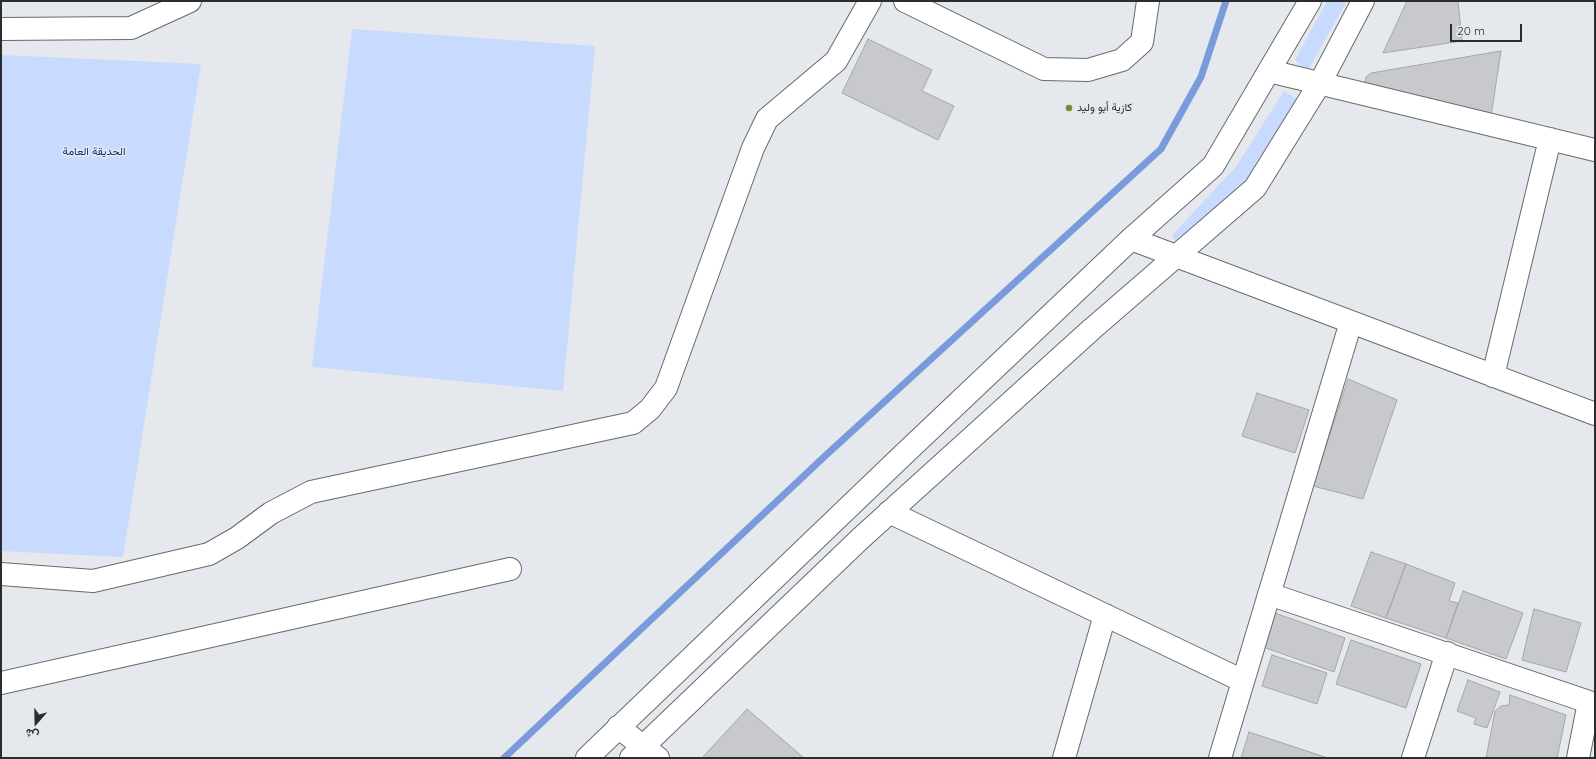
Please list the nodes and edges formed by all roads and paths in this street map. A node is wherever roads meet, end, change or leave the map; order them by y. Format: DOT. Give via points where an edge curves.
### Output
graph roads {
  1 [pos="190,1"];
  2 [pos="870,1"];
  3 [pos="905,1"];
  4 [pos="1148,1"];
  5 [pos="1310,1"];
  6 [pos="1363,1"];
  7 [pos="1,29"];
  8 [pos="1269,71"];
  9 [pos="1320,83"];
  10 [pos="1550,139"];
  11 [pos="1595,150"];
  12 [pos="1131,239"];
  13 [pos="1176,256"];
  14 [pos="1351,322"];
  15 [pos="1493,376"];
  16 [pos="1595,414"];
  17 [pos="888,512"];
  18 [pos="510,569"];
  19 [pos="1,574"];
  20 [pos="1269,594"];
  21 [pos="1105,616"];
  22 [pos="1447,653"];
  23 [pos="1243,681"];
  24 [pos="1,683"];
  25 [pos="1592,703"];
  26 [pos="618,727"];
  27 [pos="644,754"];
  28 [pos="587,758"];
  29 [pos="1064,758"];
  30 [pos="1220,758"];
  31 [pos="1413,758"];
  32 [pos="1578,758"];
  1 -- 7 [label="street" via="131,28"];
  2 -- 19 [label="street" via="836,61 767,119 753,148 666,388 650,409 633,423 312,492 271,512 237,538 209,554 93,581"];
  3 -- 4 [label="street" via="1044,69 1088,70 1122,60 1142,42"];
  5 -- 8 [label="street"];
  6 -- 9 [label="street"];
  8 -- 9 [label="street"];
  8 -- 12 [label="street" via="1213,166"];
  9 -- 10 [label="street"];
  9 -- 13 [label="street" via="1255,188"];
  10 -- 11 [label="street"];
  10 -- 15 [label="street"];
  12 -- 13 [label="street"];
  12 -- 26 [label="street"];
  13 -- 14 [label="street"];
  13 -- 17 [label="street"];
  14 -- 15 [label="street"];
  14 -- 20 [label="street"];
  15 -- 16 [label="street"];
  17 -- 21 [label="street"];
  17 -- 27 [label="street"];
  18 -- 24 [label="street"];
  20 -- 22 [label="street"];
  20 -- 23 [label="street"];
  21 -- 23 [label="street"];
  21 -- 29 [label="street"];
  22 -- 25 [label="street"];
  22 -- 31 [label="street"];
  23 -- 30 [label="street"];
  25 -- 32 [label="street"];
  26 -- 27 [label="street"];
  26 -- 28 [label="street"];
}
